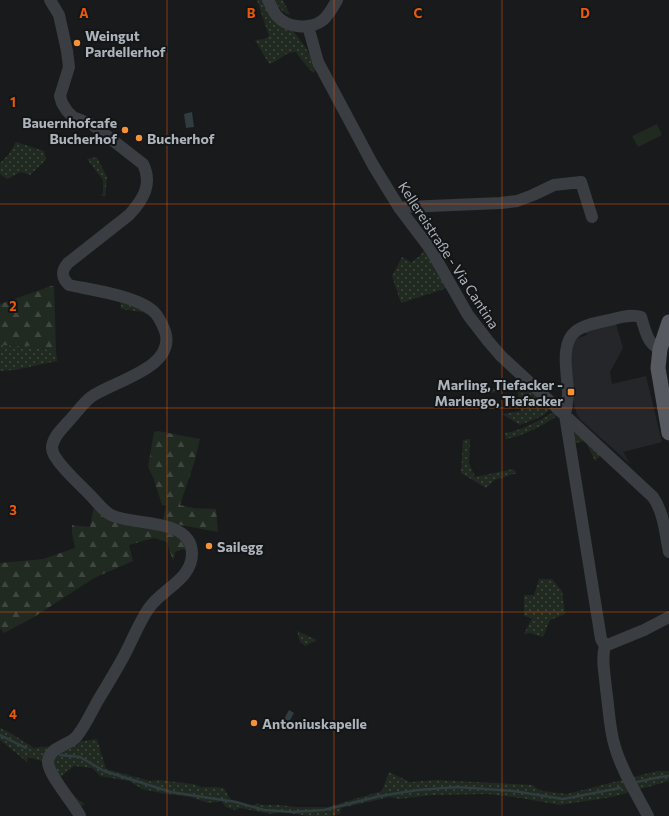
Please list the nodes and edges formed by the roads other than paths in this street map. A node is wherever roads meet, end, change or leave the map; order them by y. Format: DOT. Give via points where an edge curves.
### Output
graph roads {
  1 [pos="50,0"];
  2 [pos="268,0"];
  3 [pos="338,0"];
  4 [pos="304,26"];
  5 [pos="400,209"];
  6 [pos="592,217"];
  7 [pos="669,322"];
  8 [pos="660,349"];
  9 [pos="565,415"];
  10 [pos="669,433"];
  11 [pos="669,553"];
  12 [pos="669,617"];
  13 [pos="605,646"];
  14 [pos="80,816"];
  15 [pos="648,816"];
  1 -- 14 [label="street" via="59,14 69,67 60,96 62,103 73,117 93,125 143,164 148,181 141,200 129,215 68,263 64,268 64,280 69,285 119,295 148,308 156,314 167,342 159,359 153,364 88,400 57,435 52,451 106,512 117,517 175,530 186,539 192,552 186,574 151,605 141,620 126,652 76,739 50,754 48,763 51,772"];
  2 -- 4 [label="street" via="278,17 285,23"];
  3 -- 4 [label="street" via="322,21"];
  4 -- 5 [label="street, Kellereistraße - Via Cantina" via="318,62 373,165"];
  5 -- 6 [label="street" via="517,201 554,185 581,182"];
  5 -- 9 [label="street, Kellereistraße - Via Cantina" via="431,250 468,315 488,341"];
  7 -- 8 [label="main road"];
  8 -- 9 [label="street" via="648,338 641,317 633,315 582,327 574,332 566,348 568,393"];
  8 -- 10 [label="main road" via="658,368"];
  9 -- 11 [label="street, Kellereistraße - Via Cantina" via="653,497 662,514"];
  9 -- 13 [label="street" via="601,639"];
  12 -- 13 [label="street"];
  13 -- 15 [label="street" via="604,671 614,746 621,765"];
}
